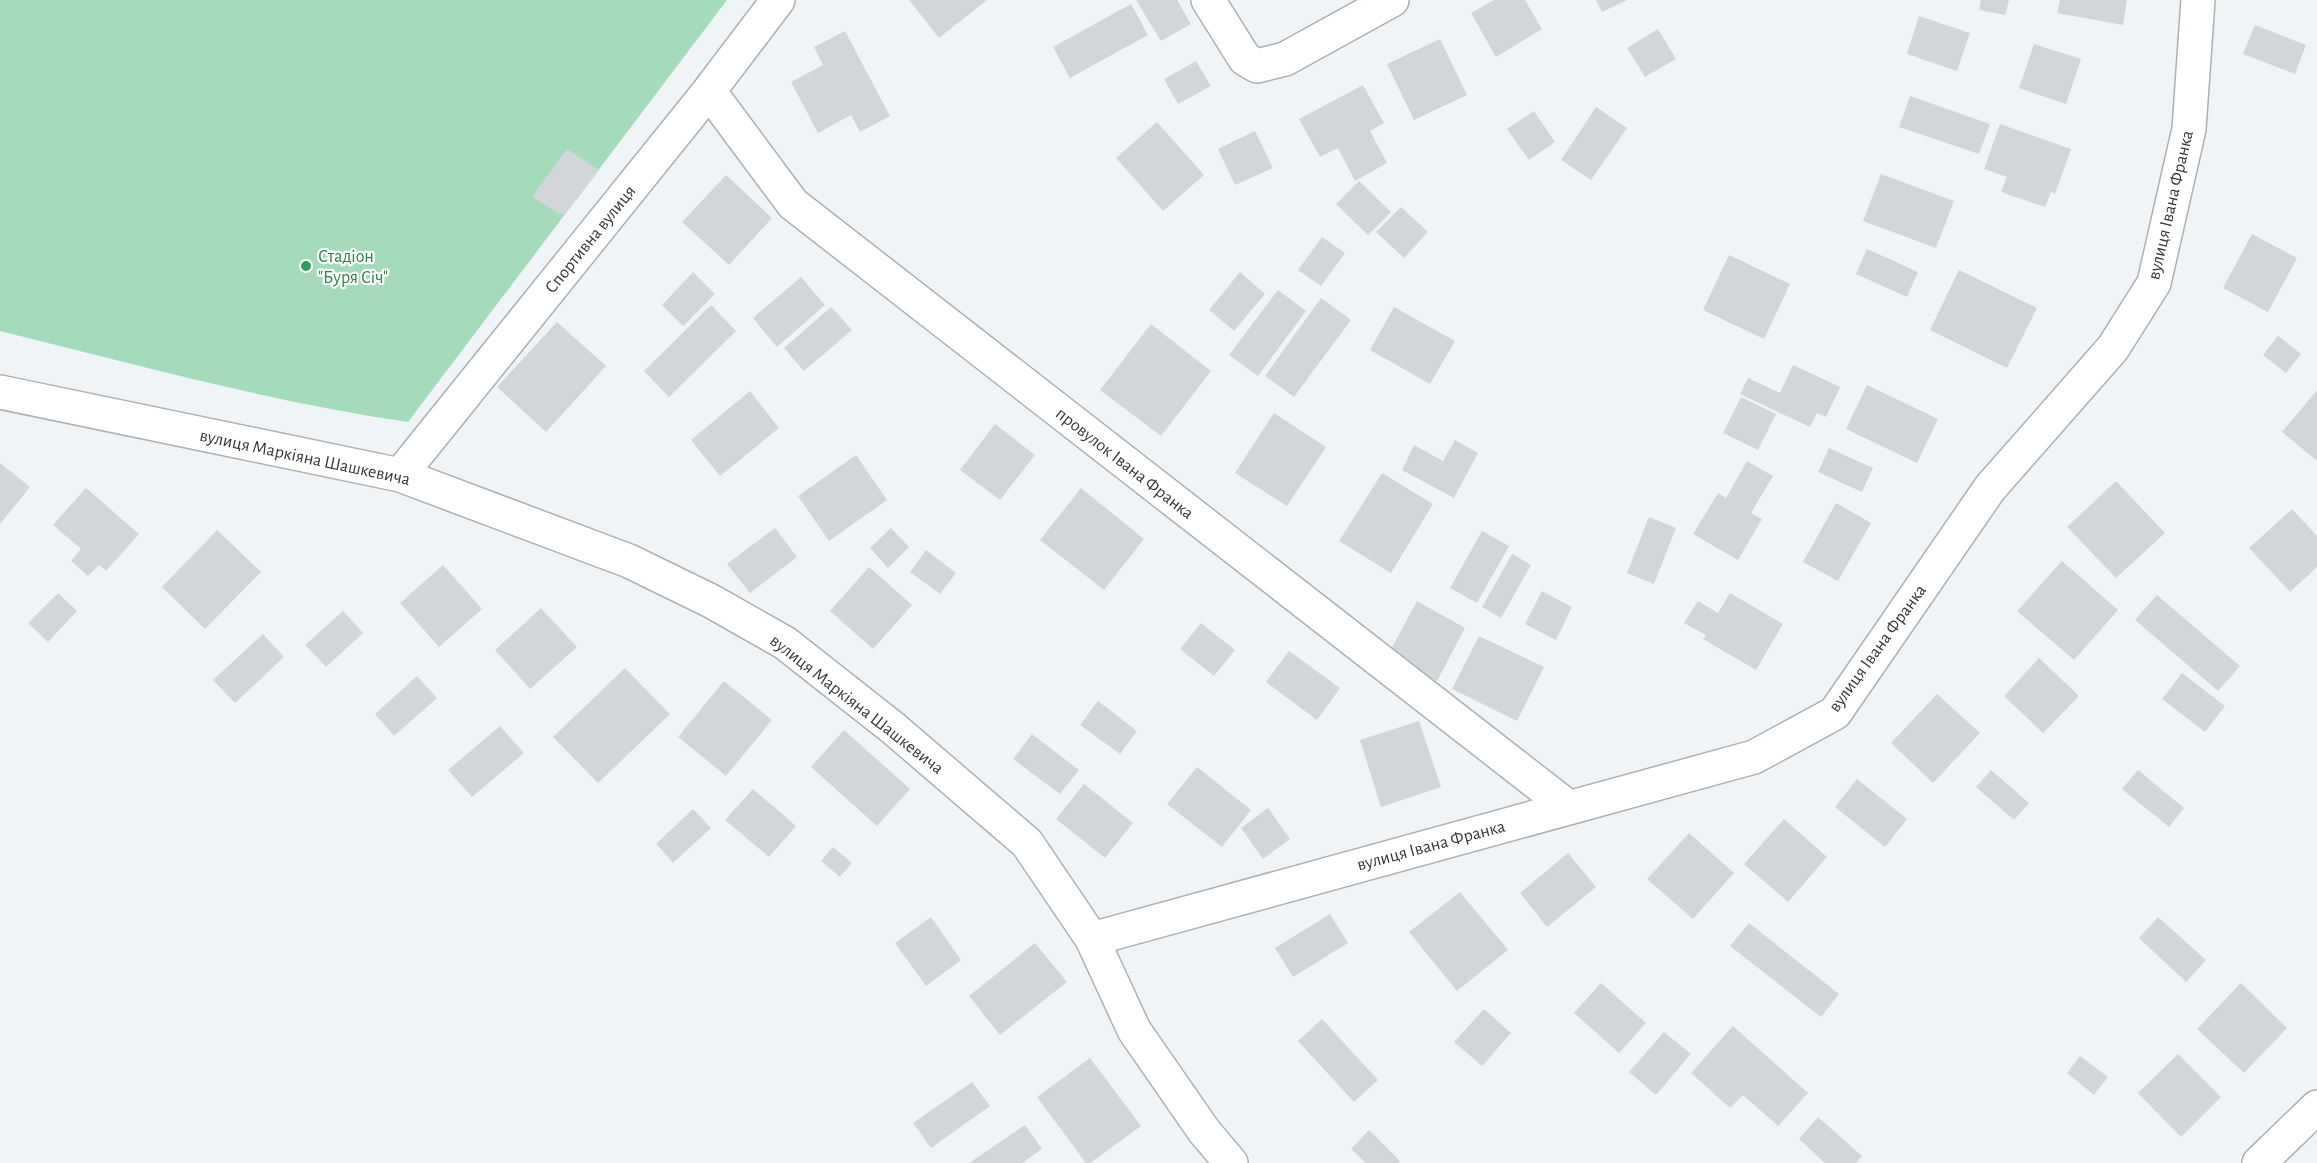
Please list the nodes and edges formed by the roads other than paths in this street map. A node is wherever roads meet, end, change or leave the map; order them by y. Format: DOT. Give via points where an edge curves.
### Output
graph roads {
  1 [pos="778,0"];
  2 [pos="1208,0"];
  3 [pos="1392,0"];
  4 [pos="2198,0"];
  5 [pos="709,91"];
  6 [pos="0,392"];
  7 [pos="399,475"];
  8 [pos="1568,807"];
  9 [pos="1092,939"];
  10 [pos="2317,1107"];
  11 [pos="1231,1163"];
  12 [pos="2259,1163"];
  1 -- 5 [label="street, Спортивна вулиця"];
  2 -- 3 [label="street" via="1245,59 1257,66 1285,59"];
  4 -- 8 [label="street, вулиця Івана Франка" via="2189,129 2154,283 2113,348 1990,488 1835,713 1755,757"];
  5 -- 7 [label="street, Спортивна вулиця"];
  5 -- 8 [label="street, провулок Івана Франка" via="793,204"];
  6 -- 7 [label="street, вулиця Маркіяна Шашкевича"];
  7 -- 9 [label="street, вулиця Маркіяна Шашкевича" via="629,561 785,643 893,728 1027,843"];
  8 -- 9 [label="street, вулиця Івана Франка"];
  9 -- 11 [label="street, вулиця Маркіяна Шашкевича" via="1134,1030"];
  10 -- 12 [label="street"];
}
